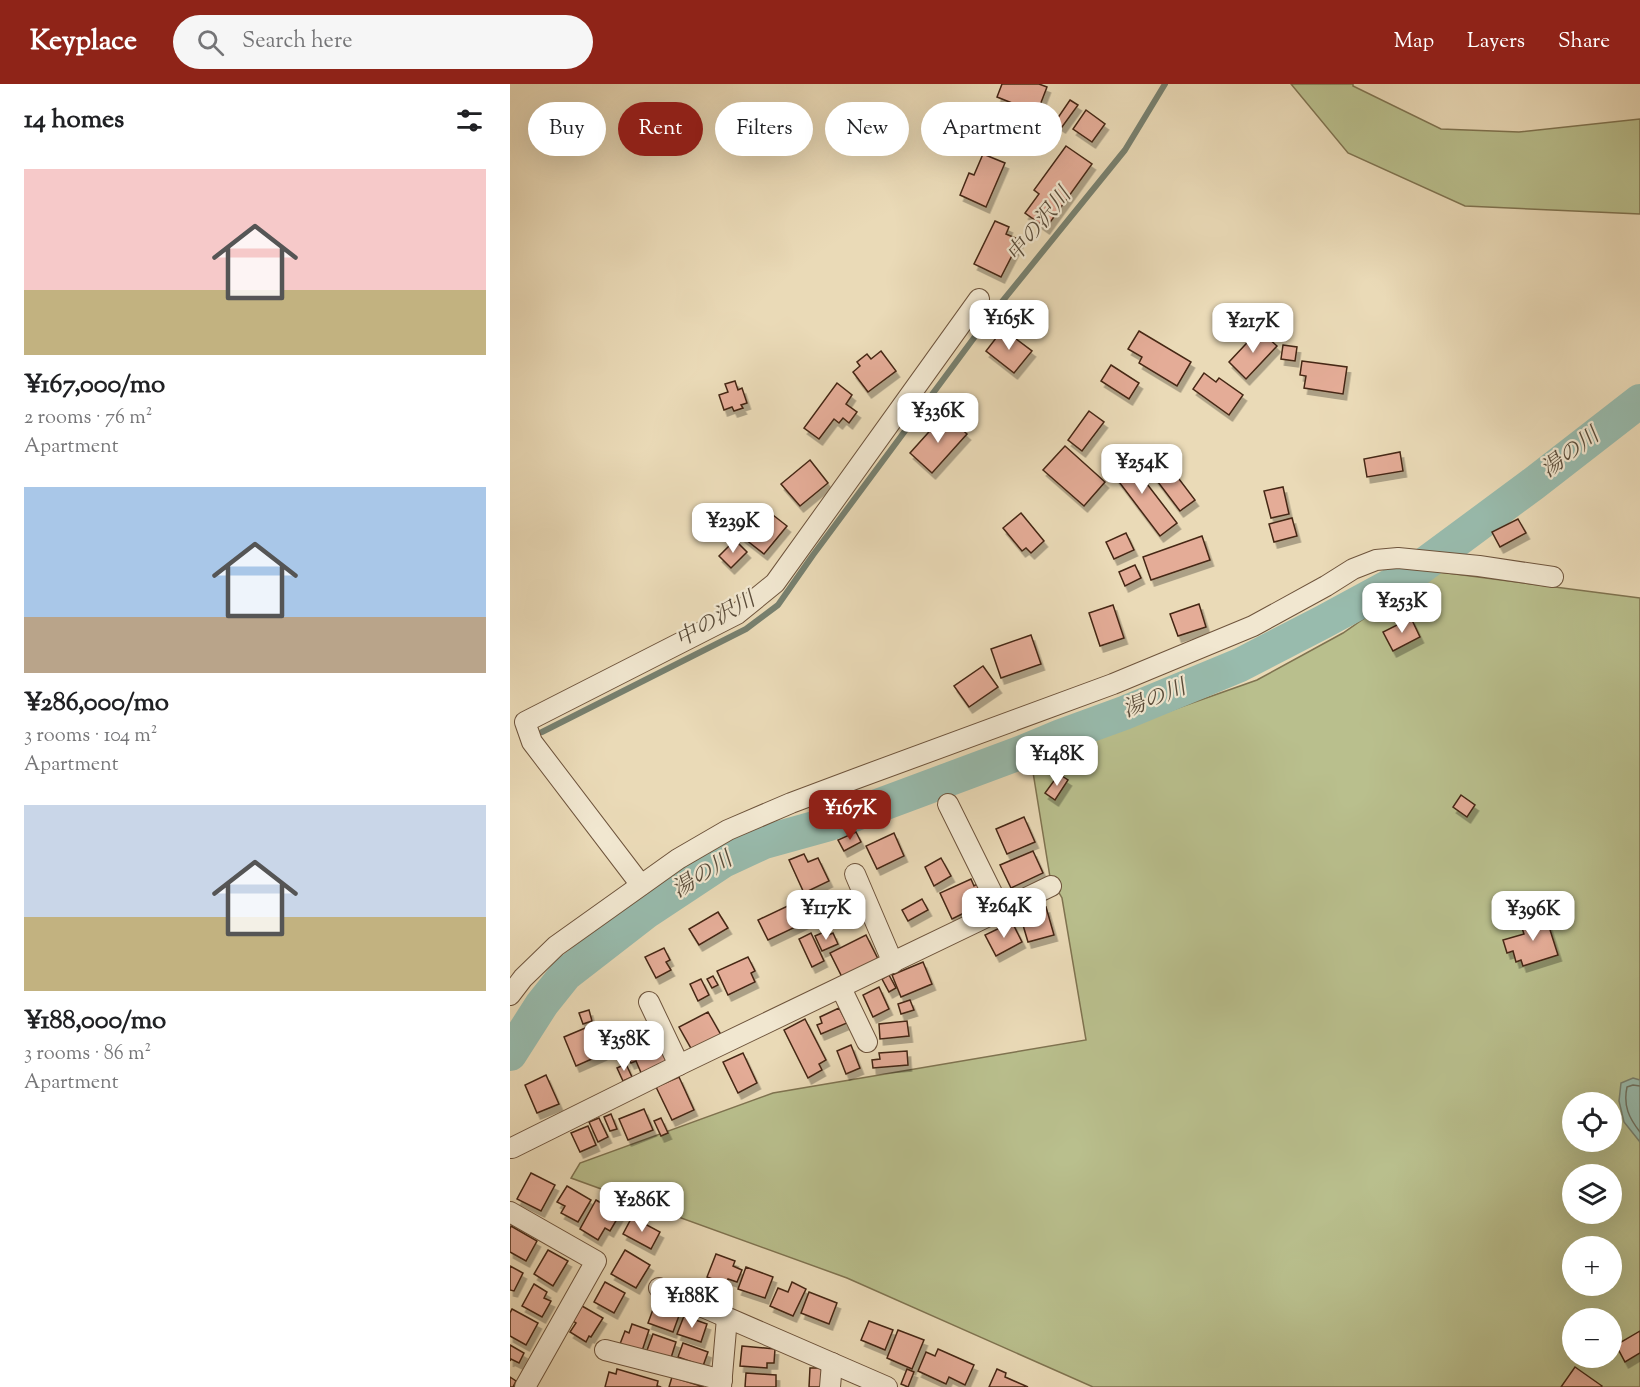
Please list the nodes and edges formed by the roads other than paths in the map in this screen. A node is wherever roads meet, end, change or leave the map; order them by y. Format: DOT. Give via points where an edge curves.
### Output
graph roads {
  1 [pos="979,299"];
  2 [pos="1553,578"];
  3 [pos="948,804"];
  4 [pos="855,874"];
  5 [pos="640,885"];
  6 [pos="1051,886"];
  7 [pos="1001,911"];
  8 [pos="893,963"];
  9 [pos="841,988"];
  10 [pos="510,995"];
  11 [pos="649,1002"];
  12 [pos="867,1042"];
  13 [pos="680,1065"];
  14 [pos="510,1148"];
  15 [pos="510,1212"];
  16 [pos="659,1288"];
  17 [pos="727,1318"];
  18 [pos="605,1350"];
  19 [pos="832,1363"];
  20 [pos="721,1383"];
  21 [pos="525,1387"];
  22 [pos="830,1387"];
  23 [pos="888,1387"];
  1 -- 5 [label="street" via="774,583 736,614 525,722 532,742"];
  2 -- 5 [label="street" via="1479,566 1398,558 1376,560 1253,626 1113,684 855,778 728,830"];
  3 -- 7 [label="street"];
  4 -- 8 [label="street"];
  5 -- 10 [label="street" via="556,946"];
  6 -- 7 [label="street"];
  7 -- 8 [label="street"];
  8 -- 9 [label="street"];
  9 -- 12 [label="street"];
  9 -- 13 [label="street"];
  11 -- 13 [label="street"];
  13 -- 14 [label="street"];
  15 -- 21 [label="street" via="596,1261"];
  16 -- 17 [label="street"];
  17 -- 19 [label="street"];
  17 -- 20 [label="street"];
  18 -- 20 [label="street"];
  19 -- 22 [label="street"];
  19 -- 23 [label="street"];
}
